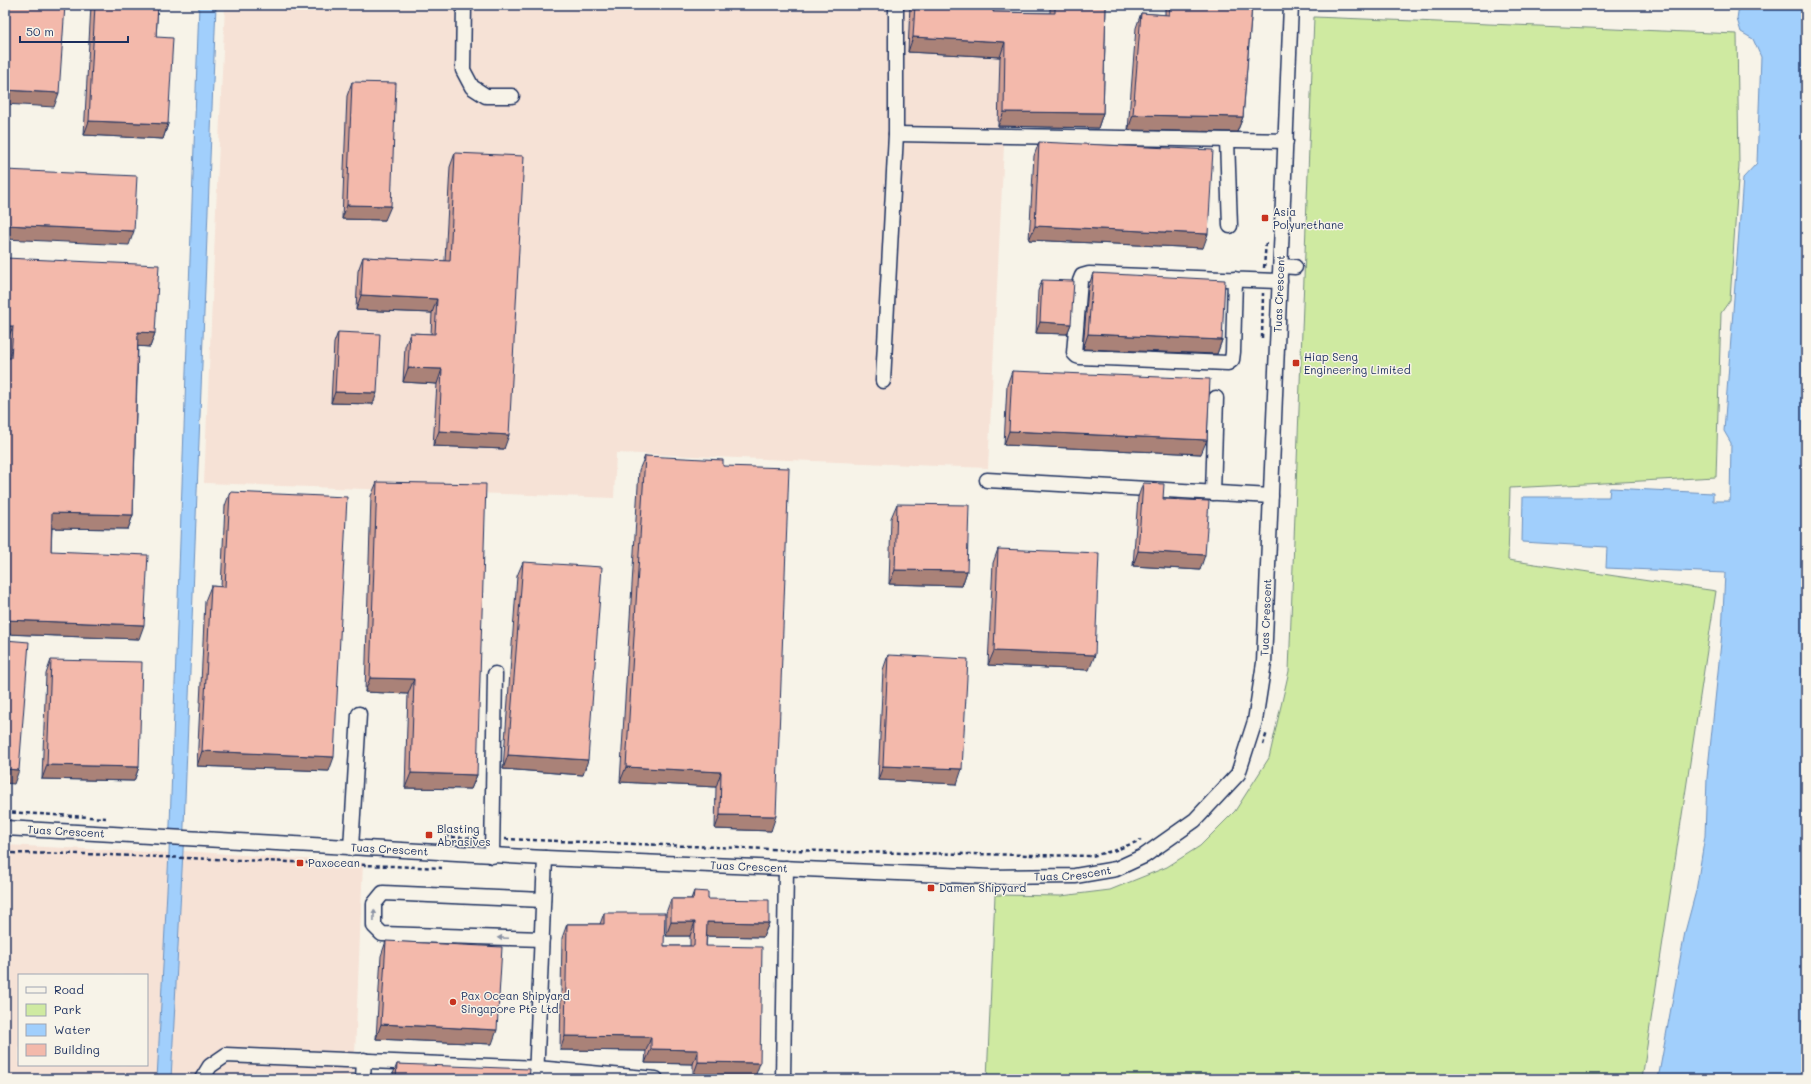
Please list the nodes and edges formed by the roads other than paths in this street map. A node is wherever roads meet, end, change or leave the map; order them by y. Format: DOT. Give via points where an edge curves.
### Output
graph roads {
  1 [pos="464,5"];
  2 [pos="896,5"];
  3 [pos="1292,5"];
  4 [pos="512,96"];
  5 [pos="896,134"];
  6 [pos="1227,140"];
  7 [pos="1286,141"];
  8 [pos="1230,226"];
  9 [pos="1235,280"];
  10 [pos="1280,281"];
  11 [pos="883,382"];
  12 [pos="1216,398"];
  13 [pos="987,480"];
  14 [pos="1213,492"];
  15 [pos="1271,496"];
  16 [pos="495,674"];
  17 [pos="359,714"];
  18 [pos="5,828"];
  19 [pos="351,848"];
  20 [pos="492,856"];
  21 [pos="545,858"];
  22 [pos="786,868"];
  23 [pos="543,900"];
  24 [pos="542,939"];
  25 [pos="364,1060"];
  26 [pos="536,1073"];
  27 [pos="202,1079"];
  28 [pos="363,1079"];
  29 [pos="648,1079"];
  30 [pos="782,1079"];
  1 -- 4 [label="street" via="462,70 472,87 486,96"];
  2 -- 5 [label="street"];
  3 -- 7 [label="street, Tuas Crescent"];
  5 -- 6 [label="street"];
  5 -- 11 [label="street"];
  6 -- 7 [label="street"];
  6 -- 8 [label="street"];
  7 -- 10 [label="street, Tuas Crescent" via="1288,267"];
  9 -- 9 [label="street" via="1089,274 1082,276 1074,353 1080,357 1228,363 1232,360 1233,352"];
  9 -- 10 [label="street"];
  10 -- 15 [label="street, Tuas Crescent"];
  12 -- 14 [label="street"];
  13 -- 14 [label="street"];
  14 -- 15 [label="street"];
  15 -- 22 [label="street, Tuas Crescent" via="1264,663 1255,721 1238,774 1195,820 1144,856 1116,869 1075,876 992,877"];
  16 -- 20 [label="street"];
  17 -- 19 [label="street"];
  18 -- 19 [label="street, Tuas Crescent"];
  19 -- 20 [label="street, Tuas Crescent"];
  20 -- 21 [label="street, Tuas Crescent"];
  21 -- 22 [label="street, Tuas Crescent"];
  21 -- 23 [label="street"];
  22 -- 30 [label="street"];
  23 -- 24 [label="street"];
  24 -- 23 [label="street, one-way" via="382,934 374,926 374,904 383,893"];
  24 -- 26 [label="street"];
  25 -- 26 [label="street"];
  25 -- 27 [label="street" via="226,1055 210,1066"];
  25 -- 28 [label="street"];
  26 -- 29 [label="street"];
}
